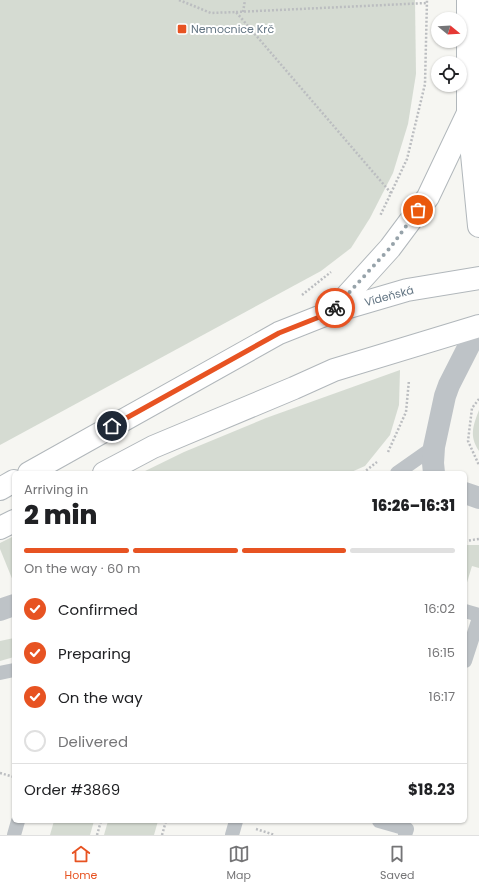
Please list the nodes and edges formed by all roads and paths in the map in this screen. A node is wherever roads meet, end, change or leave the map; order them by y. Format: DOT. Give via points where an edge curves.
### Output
graph roads {
  1 [pos="179,0"];
  2 [pos="245,0"];
  3 [pos="468,0"];
  4 [pos="427,2"];
  5 [pos="236,12"];
  6 [pos="243,12"];
  7 [pos="468,113"];
  8 [pos="392,193"];
  9 [pos="378,218"];
  10 [pos="479,226"];
  11 [pos="479,278"];
  12 [pos="332,312"];
  13 [pos="479,325"];
  14 [pos="410,380"];
  15 [pos="479,399"];
  16 [pos="434,447"];
  17 [pos="387,454"];
  18 [pos="381,459"];
  19 [pos="479,464"];
  20 [pos="33,471"];
  21 [pos="108,471"];
  22 [pos="366,471"];
  23 [pos="400,471"];
  24 [pos="434,471"];
  25 [pos="12,482"];
  26 [pos="0,489"];
  27 [pos="467,494"];
  28 [pos="479,498"];
  29 [pos="12,522"];
  30 [pos="0,528"];
  31 [pos="479,540"];
  32 [pos="467,541"];
  33 [pos="12,606"];
  34 [pos="0,610"];
  35 [pos="467,612"];
  36 [pos="479,617"];
  37 [pos="467,655"];
  38 [pos="12,670"];
  39 [pos="0,673"];
  40 [pos="0,773"];
  41 [pos="12,776"];
  42 [pos="17,823"];
  43 [pos="100,823"];
  44 [pos="165,823"];
  45 [pos="235,823"];
  46 [pos="386,823"];
  47 [pos="14,835"];
  48 [pos="97,835"];
  49 [pos="162,835"];
  50 [pos="232,835"];
  51 [pos="405,835"];
  1 -- 5 [label="path" via="211,13"];
  2 -- 6 [label="path"];
  3 -- 7 [label="main road"];
  4 -- 6 [label="path"];
  4 -- 8 [label="path" via="425,84 407,159"];
  5 -- 6 [label="path"];
  5 -- 8 [label="path"];
  7 -- 10 [label="main road"];
  7 -- 12 [label="main road" via="428,197 390,248"];
  8 -- 9 [label="path"];
  11 -- 12 [label="main road, Vídeňská" via="407,290"];
  12 -- 20 [label="main road, Vídeňská" via="279,333"];
  13 -- 16 [label="street" via="448,385"];
  13 -- 21 [label="main road" via="334,370 153,447"];
  14 -- 17 [label="path" via="406,412"];
  15 -- 19 [label="path" via="472,408 468,441"];
  16 -- 23 [label="lane"];
  16 -- 24 [label="street"];
  18 -- 22 [label="path"];
  25 -- 26 [label="main road"];
  27 -- 28 [label="street"];
  29 -- 30 [label="main road"];
  31 -- 32 [label="path"];
  33 -- 34 [label="street"];
  35 -- 36 [label="lane"];
  36 -- 37 [label="lane"];
  38 -- 39 [label="lane"];
  40 -- 41 [label="path"];
  42 -- 47 [label="lane"];
  43 -- 48 [label="path"];
  44 -- 49 [label="path"];
  45 -- 50 [label="lane"];
  46 -- 51 [label="lane" via="407,829"];
}
